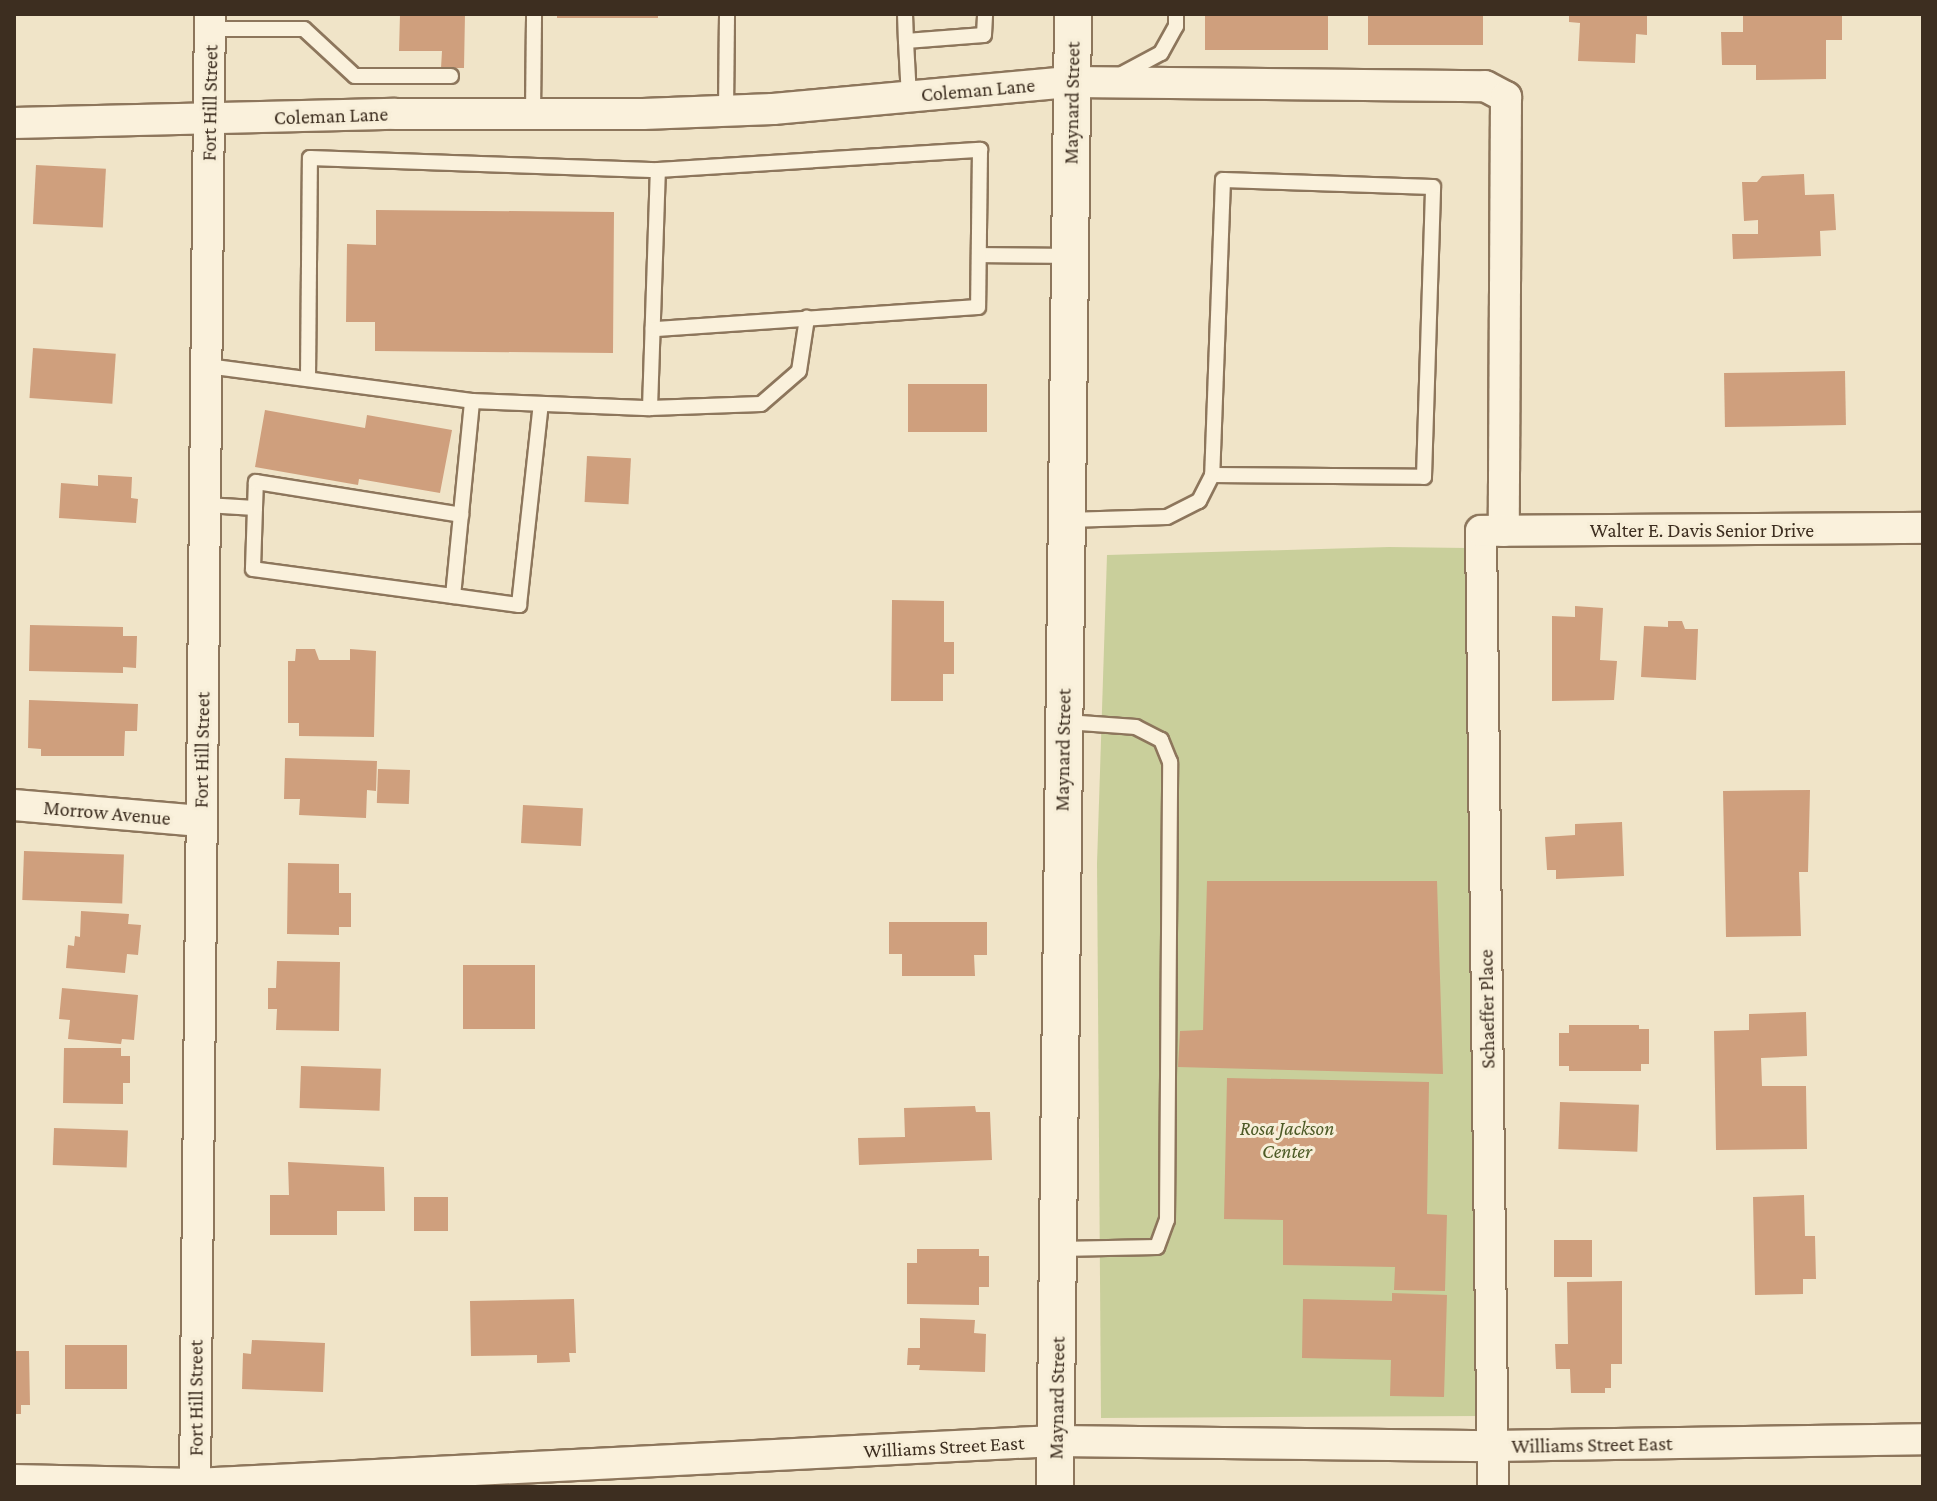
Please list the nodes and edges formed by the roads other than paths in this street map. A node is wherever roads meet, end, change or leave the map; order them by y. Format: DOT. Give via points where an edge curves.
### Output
graph roads {
  1 [pos="534,14"];
  2 [pos="727,14"];
  3 [pos="905,14"];
  4 [pos="985,14"];
  5 [pos="1073,14"];
  6 [pos="1176,14"];
  7 [pos="304,21"];
  8 [pos="210,22"];
  9 [pos="906,41"];
  10 [pos="451,76"];
  11 [pos="1086,82"];
  12 [pos="909,97"];
  13 [pos="726,111"];
  14 [pos="533,114"];
  15 [pos="209,120"];
  16 [pos="14,123"];
  17 [pos="658,170"];
  18 [pos="979,255"];
  19 [pos="1069,256"];
  20 [pos="807,318"];
  21 [pos="653,329"];
  22 [pos="207,366"];
  23 [pos="308,379"];
  24 [pos="472,401"];
  25 [pos="541,404"];
  26 [pos="650,408"];
  27 [pos="1212,475"];
  28 [pos="206,505"];
  29 [pos="255,508"];
  30 [pos="461,515"];
  31 [pos="1065,520"];
  32 [pos="1923,528"];
  33 [pos="1492,531"];
  34 [pos="453,596"];
  35 [pos="1063,722"];
  36 [pos="14,805"];
  37 [pos="200,821"];
  38 [pos="1058,1249"];
  39 [pos="1923,1439"];
  40 [pos="1056,1441"];
  41 [pos="1493,1446"];
  42 [pos="594,1476"];
  43 [pos="14,1480"];
  44 [pos="195,1486"];
  45 [pos="1055,1487"];
  46 [pos="1493,1487"];
  1 -- 14 [label="lane"];
  2 -- 13 [label="lane"];
  3 -- 9 [label="lane"];
  4 -- 9 [label="lane" via="984,35"];
  5 -- 11 [label="street, Maynard Street"];
  6 -- 11 [label="lane" via="1176,26 1161,53 1138,68"];
  7 -- 8 [label="lane"];
  7 -- 10 [label="lane" via="355,76"];
  8 -- 15 [label="street, Fort Hill Street"];
  9 -- 12 [label="lane"];
  11 -- 12 [label="street, Coleman Lane"];
  11 -- 19 [label="street, Maynard Street"];
  11 -- 33 [label="street, Coleman Lane" via="1485,86 1506,97"];
  12 -- 13 [label="street, Coleman Lane"];
  13 -- 14 [label="street, Coleman Lane"];
  14 -- 15 [label="street, Coleman Lane"];
  15 -- 16 [label="street, Coleman Lane"];
  15 -- 22 [label="street, Fort Hill Street"];
  17 -- 18 [label="lane" via="980,150"];
  17 -- 21 [label="lane"];
  17 -- 23 [label="lane" via="310,158"];
  18 -- 19 [label="lane"];
  18 -- 20 [label="lane" via="978,307"];
  19 -- 31 [label="street, Maynard Street"];
  20 -- 21 [label="lane"];
  20 -- 26 [label="lane" via="799,371 761,404"];
  21 -- 26 [label="lane"];
  22 -- 23 [label="lane"];
  22 -- 28 [label="street, Fort Hill Street"];
  23 -- 24 [label="lane"];
  24 -- 25 [label="lane"];
  24 -- 30 [label="lane"];
  25 -- 26 [label="lane"];
  25 -- 34 [label="lane" via="519,605"];
  27 -- 27 [label="lane" via="1223,180 1433,187 1424,477"];
  27 -- 31 [label="lane" via="1199,501 1167,517"];
  28 -- 29 [label="lane"];
  28 -- 37 [label="street, Fort Hill Street"];
  29 -- 30 [label="lane" via="256,482"];
  29 -- 34 [label="lane" via="253,569"];
  30 -- 34 [label="lane"];
  31 -- 35 [label="street, Maynard Street"];
  32 -- 33 [label="street, Walter E. Davis Senior Drive"];
  33 -- 41 [label="street, Schaeffer Place"];
  35 -- 38 [label="street, Maynard Street"];
  35 -- 38 [label="lane" via="1136,727 1161,740 1170,762 1167,1220 1157,1247"];
  36 -- 37 [label="street, Morrow Avenue"];
  37 -- 44 [label="street, Fort Hill Street"];
  38 -- 40 [label="street, Maynard Street"];
  39 -- 41 [label="street, Williams Street East"];
  40 -- 41 [label="street, Williams Street East"];
  40 -- 42 [label="street, Williams Street East"];
  40 -- 45 [label="street, Maynard Street"];
  41 -- 46 [label="street, Schaeffer Place"];
  42 -- 44 [label="street, Williams Street East"];
  43 -- 44 [label="street, Williams Street East"];
}
